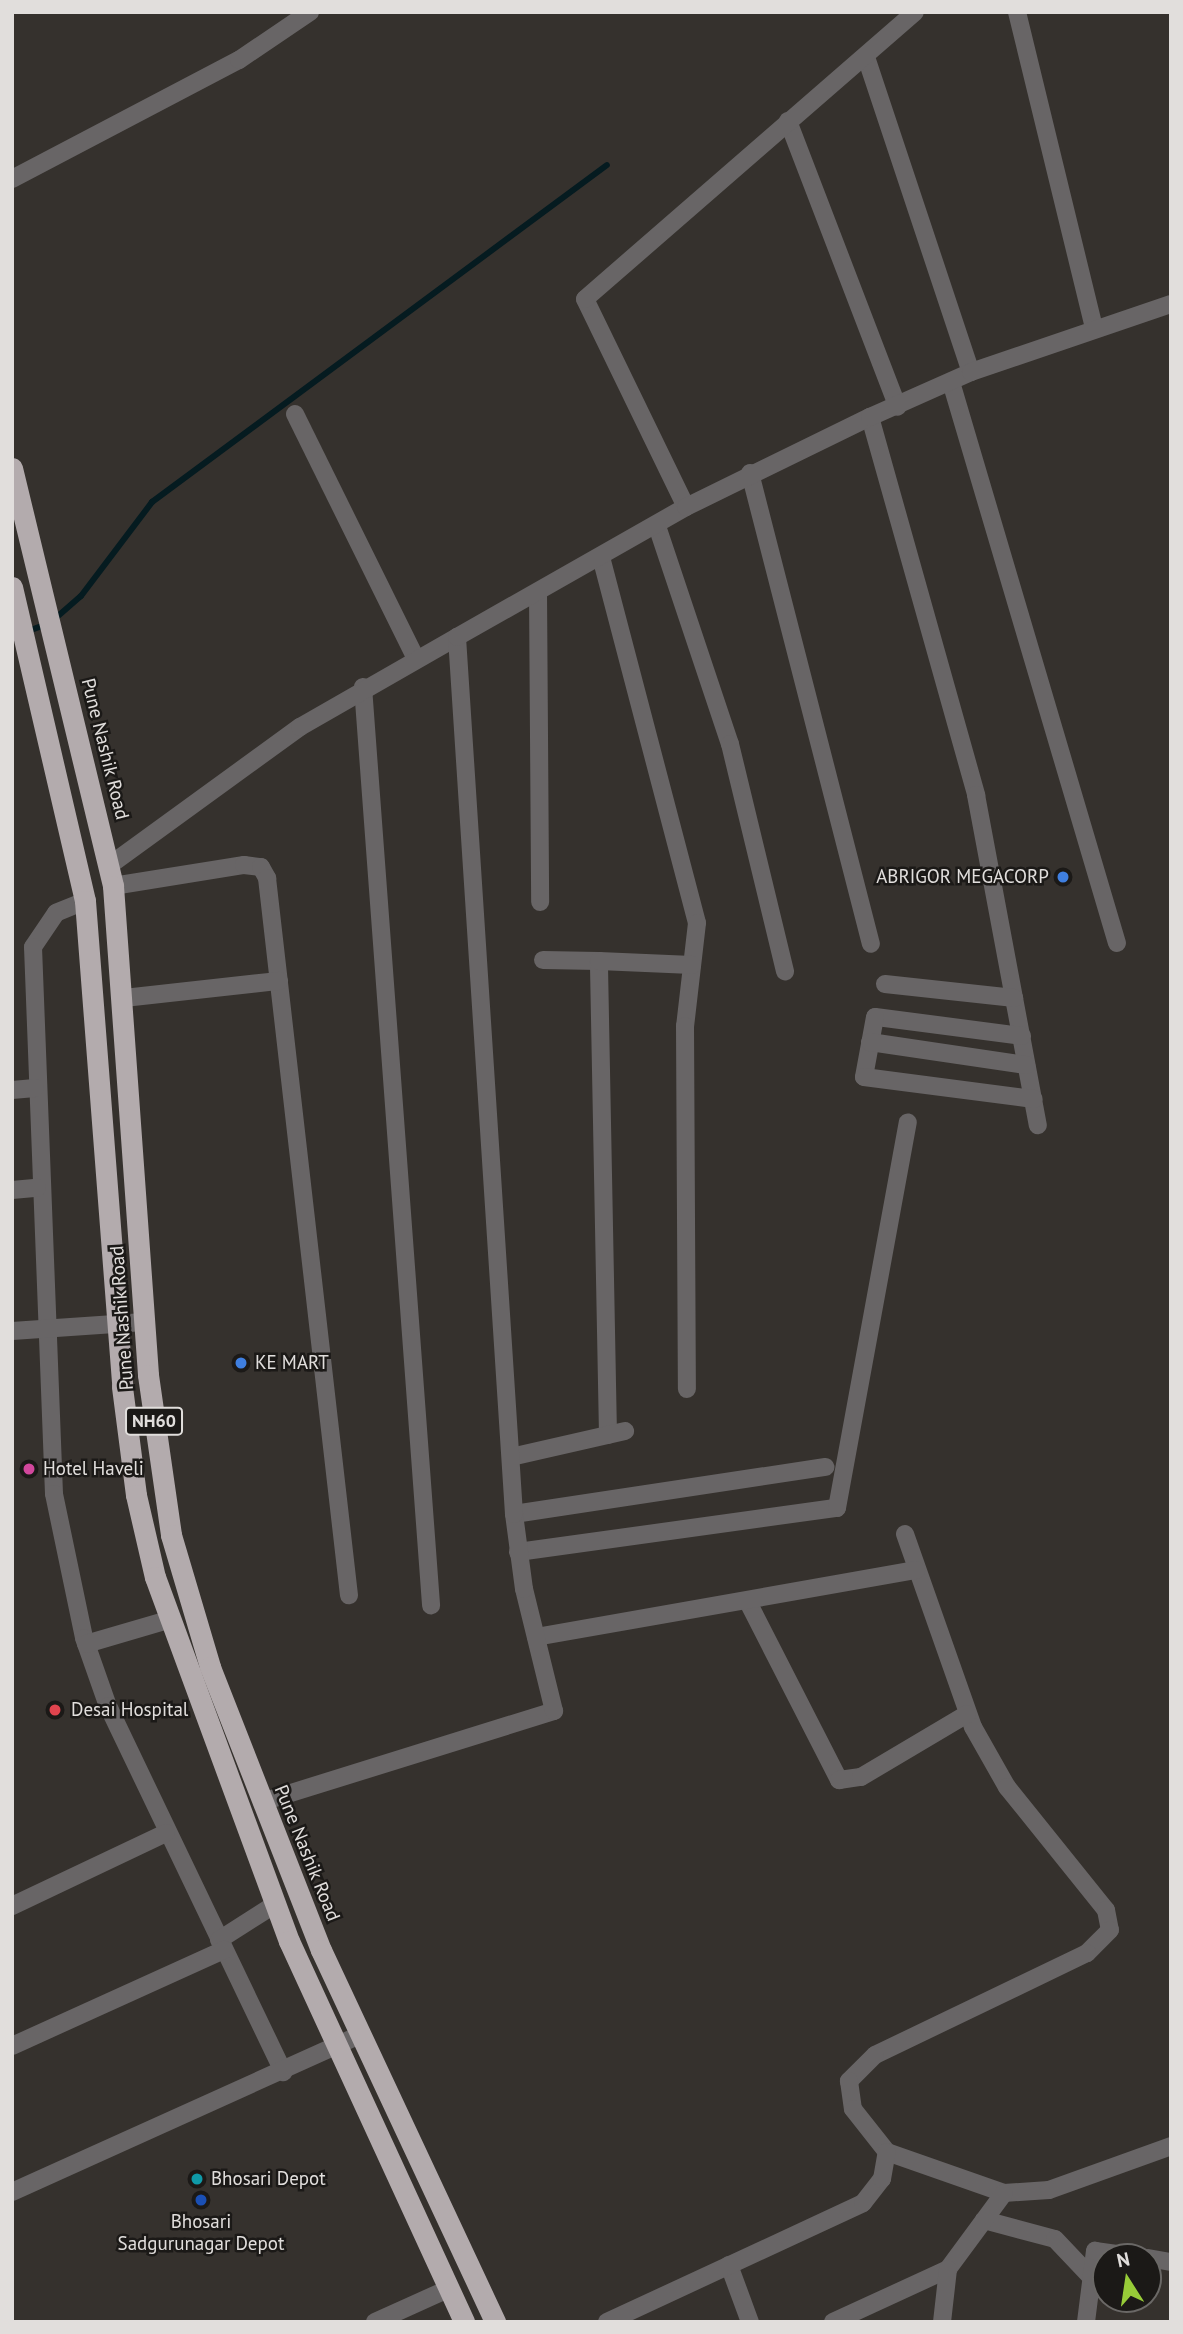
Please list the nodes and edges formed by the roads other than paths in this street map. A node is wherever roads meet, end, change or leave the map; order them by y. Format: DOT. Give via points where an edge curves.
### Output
graph roads {
  1 [pos="310,12"];
  2 [pos="915,12"];
  3 [pos="1017,12"];
  4 [pos="866,57"];
  5 [pos="788,121"];
  6 [pos="12,179"];
  7 [pos="1171,304"];
  8 [pos="1094,329"];
  9 [pos="971,372"];
  10 [pos="951,382"];
  11 [pos="898,407"];
  12 [pos="295,414"];
  13 [pos="870,417"];
  14 [pos="12,468"];
  15 [pos="751,473"];
  16 [pos="686,507"];
  17 [pos="657,526"];
  18 [pos="601,557"];
  19 [pos="12,587"];
  20 [pos="538,592"];
  21 [pos="457,637"];
  22 [pos="415,657"];
  23 [pos="363,687"];
  24 [pos="110,865"];
  25 [pos="113,886"];
  26 [pos="85,901"];
  27 [pos="540,902"];
  28 [pos="1118,943"];
  29 [pos="871,944"];
  30 [pos="543,960"];
  31 [pos="599,961"];
  32 [pos="692,965"];
  33 [pos="785,971"];
  34 [pos="279,981"];
  35 [pos="885,984"];
  36 [pos="124,998"];
  37 [pos="1014,998"];
  38 [pos="1022,1036"];
  39 [pos="870,1042"];
  40 [pos="1026,1065"];
  41 [pos="35,1088"];
  42 [pos="12,1090"];
  43 [pos="1034,1099"];
  44 [pos="908,1122"];
  45 [pos="1038,1125"];
  46 [pos="37,1188"];
  47 [pos="12,1190"];
  48 [pos="144,1322"];
  49 [pos="116,1323"];
  50 [pos="45,1330"];
  51 [pos="12,1332"];
  52 [pos="687,1389"];
  53 [pos="511,1457"];
  54 [pos="825,1467"];
  55 [pos="513,1514"];
  56 [pos="905,1534"];
  57 [pos="518,1552"];
  58 [pos="916,1570"];
  59 [pos="349,1595"];
  60 [pos="749,1604"];
  61 [pos="431,1605"];
  62 [pos="168,1620"];
  63 [pos="536,1637"];
  64 [pos="86,1644"];
  65 [pos="967,1714"];
  66 [pos="262,1802"];
  67 [pos="166,1833"];
  68 [pos="274,1905"];
  69 [pos="12,1906"];
  70 [pos="222,1945"];
  71 [pos="357,2036"];
  72 [pos="12,2046"];
  73 [pos="334,2047"];
  74 [pos="283,2071"];
  75 [pos="1171,2146"];
  76 [pos="887,2152"];
  77 [pos="12,2192"];
  78 [pos="1004,2193"];
  79 [pos="984,2220"];
  80 [pos="729,2265"];
  81 [pos="948,2269"];
  82 [pos="1092,2270"];
  83 [pos="1091,2277"];
  84 [pos="448,2289"];
  85 [pos="374,2322"];
  86 [pos="464,2322"];
  87 [pos="495,2322"];
  88 [pos="607,2322"];
  89 [pos="750,2322"];
  90 [pos="833,2322"];
  91 [pos="942,2322"];
  92 [pos="1086,2322"];
  1 -- 6 [label="street" via="239,60"];
  2 -- 4 [label="street"];
  3 -- 8 [label="street"];
  4 -- 5 [label="street"];
  4 -- 9 [label="street"];
  5 -- 11 [label="street"];
  5 -- 16 [label="street" via="585,299"];
  7 -- 8 [label="street"];
  8 -- 9 [label="street"];
  9 -- 10 [label="street"];
  10 -- 11 [label="street"];
  10 -- 28 [label="street"];
  11 -- 13 [label="street"];
  12 -- 22 [label="street"];
  13 -- 15 [label="street"];
  13 -- 37 [label="street" via="976,795"];
  14 -- 24 [label="highway, Pune Nashik Road / NH60"];
  15 -- 16 [label="street"];
  15 -- 29 [label="street"];
  16 -- 17 [label="street"];
  17 -- 18 [label="street"];
  17 -- 33 [label="street" via="730,744"];
  18 -- 20 [label="street"];
  18 -- 32 [label="street" via="694,898"];
  19 -- 26 [label="highway, Pune Nashik Road / NH60"];
  20 -- 21 [label="street"];
  20 -- 27 [label="street"];
  21 -- 22 [label="street"];
  21 -- 53 [label="street"];
  22 -- 23 [label="street"];
  23 -- 24 [label="street"];
  23 -- 61 [label="street"];
  24 -- 25 [label="highway, Pune Nashik Road / NH60"];
  25 -- 34 [label="street" via="261,867"];
  25 -- 36 [label="highway, Pune Nashik Road / NH60"];
  26 -- 41 [label="street" via="56,913 33,947"];
  26 -- 49 [label="highway, Pune Nashik Road / NH60" via="107,1134"];
  30 -- 31 [label="street"];
  31 -- 32 [label="street"];
  31 -- 53 [label="street" via="617,1433"];
  32 -- 52 [label="street" via="683,1116"];
  34 -- 36 [label="street"];
  34 -- 59 [label="street"];
  35 -- 37 [label="street"];
  36 -- 48 [label="highway, Pune Nashik Road / NH60"];
  37 -- 38 [label="street"];
  38 -- 39 [label="street" via="875,1017"];
  38 -- 40 [label="street"];
  39 -- 40 [label="street"];
  39 -- 43 [label="street" via="864,1077"];
  40 -- 43 [label="street"];
  41 -- 42 [label="street"];
  41 -- 46 [label="street"];
  43 -- 45 [label="street"];
  44 -- 57 [label="street" via="837,1508"];
  46 -- 47 [label="street"];
  46 -- 50 [label="street"];
  48 -- 49 [label="street"];
  48 -- 66 [label="highway, Pune Nashik Road / NH60" via="171,1535 210,1667"];
  49 -- 50 [label="street"];
  49 -- 62 [label="highway, Pune Nashik Road / NH60" via="136,1495"];
  50 -- 51 [label="street"];
  50 -- 64 [label="street" via="54,1494"];
  53 -- 55 [label="street"];
  54 -- 55 [label="street"];
  55 -- 57 [label="street"];
  56 -- 58 [label="street"];
  57 -- 63 [label="street"];
  58 -- 60 [label="street"];
  58 -- 65 [label="street"];
  60 -- 63 [label="street"];
  60 -- 65 [label="street" via="839,1780 861,1777"];
  62 -- 64 [label="street"];
  62 -- 68 [label="highway, Pune Nashik Road / NH60"];
  63 -- 66 [label="street" via="555,1703 546,1717"];
  64 -- 67 [label="street"];
  65 -- 76 [label="street" via="1007,1787 1106,1910 1110,1930 1087,1953 858,2067 849,2081 853,2109"];
  66 -- 71 [label="highway, Pune Nashik Road / NH60"];
  67 -- 69 [label="street"];
  67 -- 70 [label="street"];
  68 -- 70 [label="street"];
  68 -- 73 [label="highway, Pune Nashik Road / NH60"];
  70 -- 72 [label="street"];
  70 -- 74 [label="street"];
  71 -- 73 [label="street"];
  71 -- 87 [label="highway, Pune Nashik Road / NH60"];
  73 -- 74 [label="street"];
  73 -- 84 [label="highway, Pune Nashik Road / NH60"];
  74 -- 77 [label="street"];
  75 -- 78 [label="street" via="1049,2190"];
  76 -- 78 [label="street"];
  76 -- 80 [label="street" via="882,2179 863,2203"];
  78 -- 79 [label="street"];
  79 -- 81 [label="street"];
  79 -- 83 [label="street" via="1055,2239"];
  80 -- 88 [label="street"];
  80 -- 89 [label="street"];
  81 -- 90 [label="street"];
  81 -- 91 [label="street"];
  82 -- 83 [label="street"];
  83 -- 92 [label="street"];
  84 -- 85 [label="street"];
  84 -- 86 [label="highway, Pune Nashik Road / NH60"];
}
